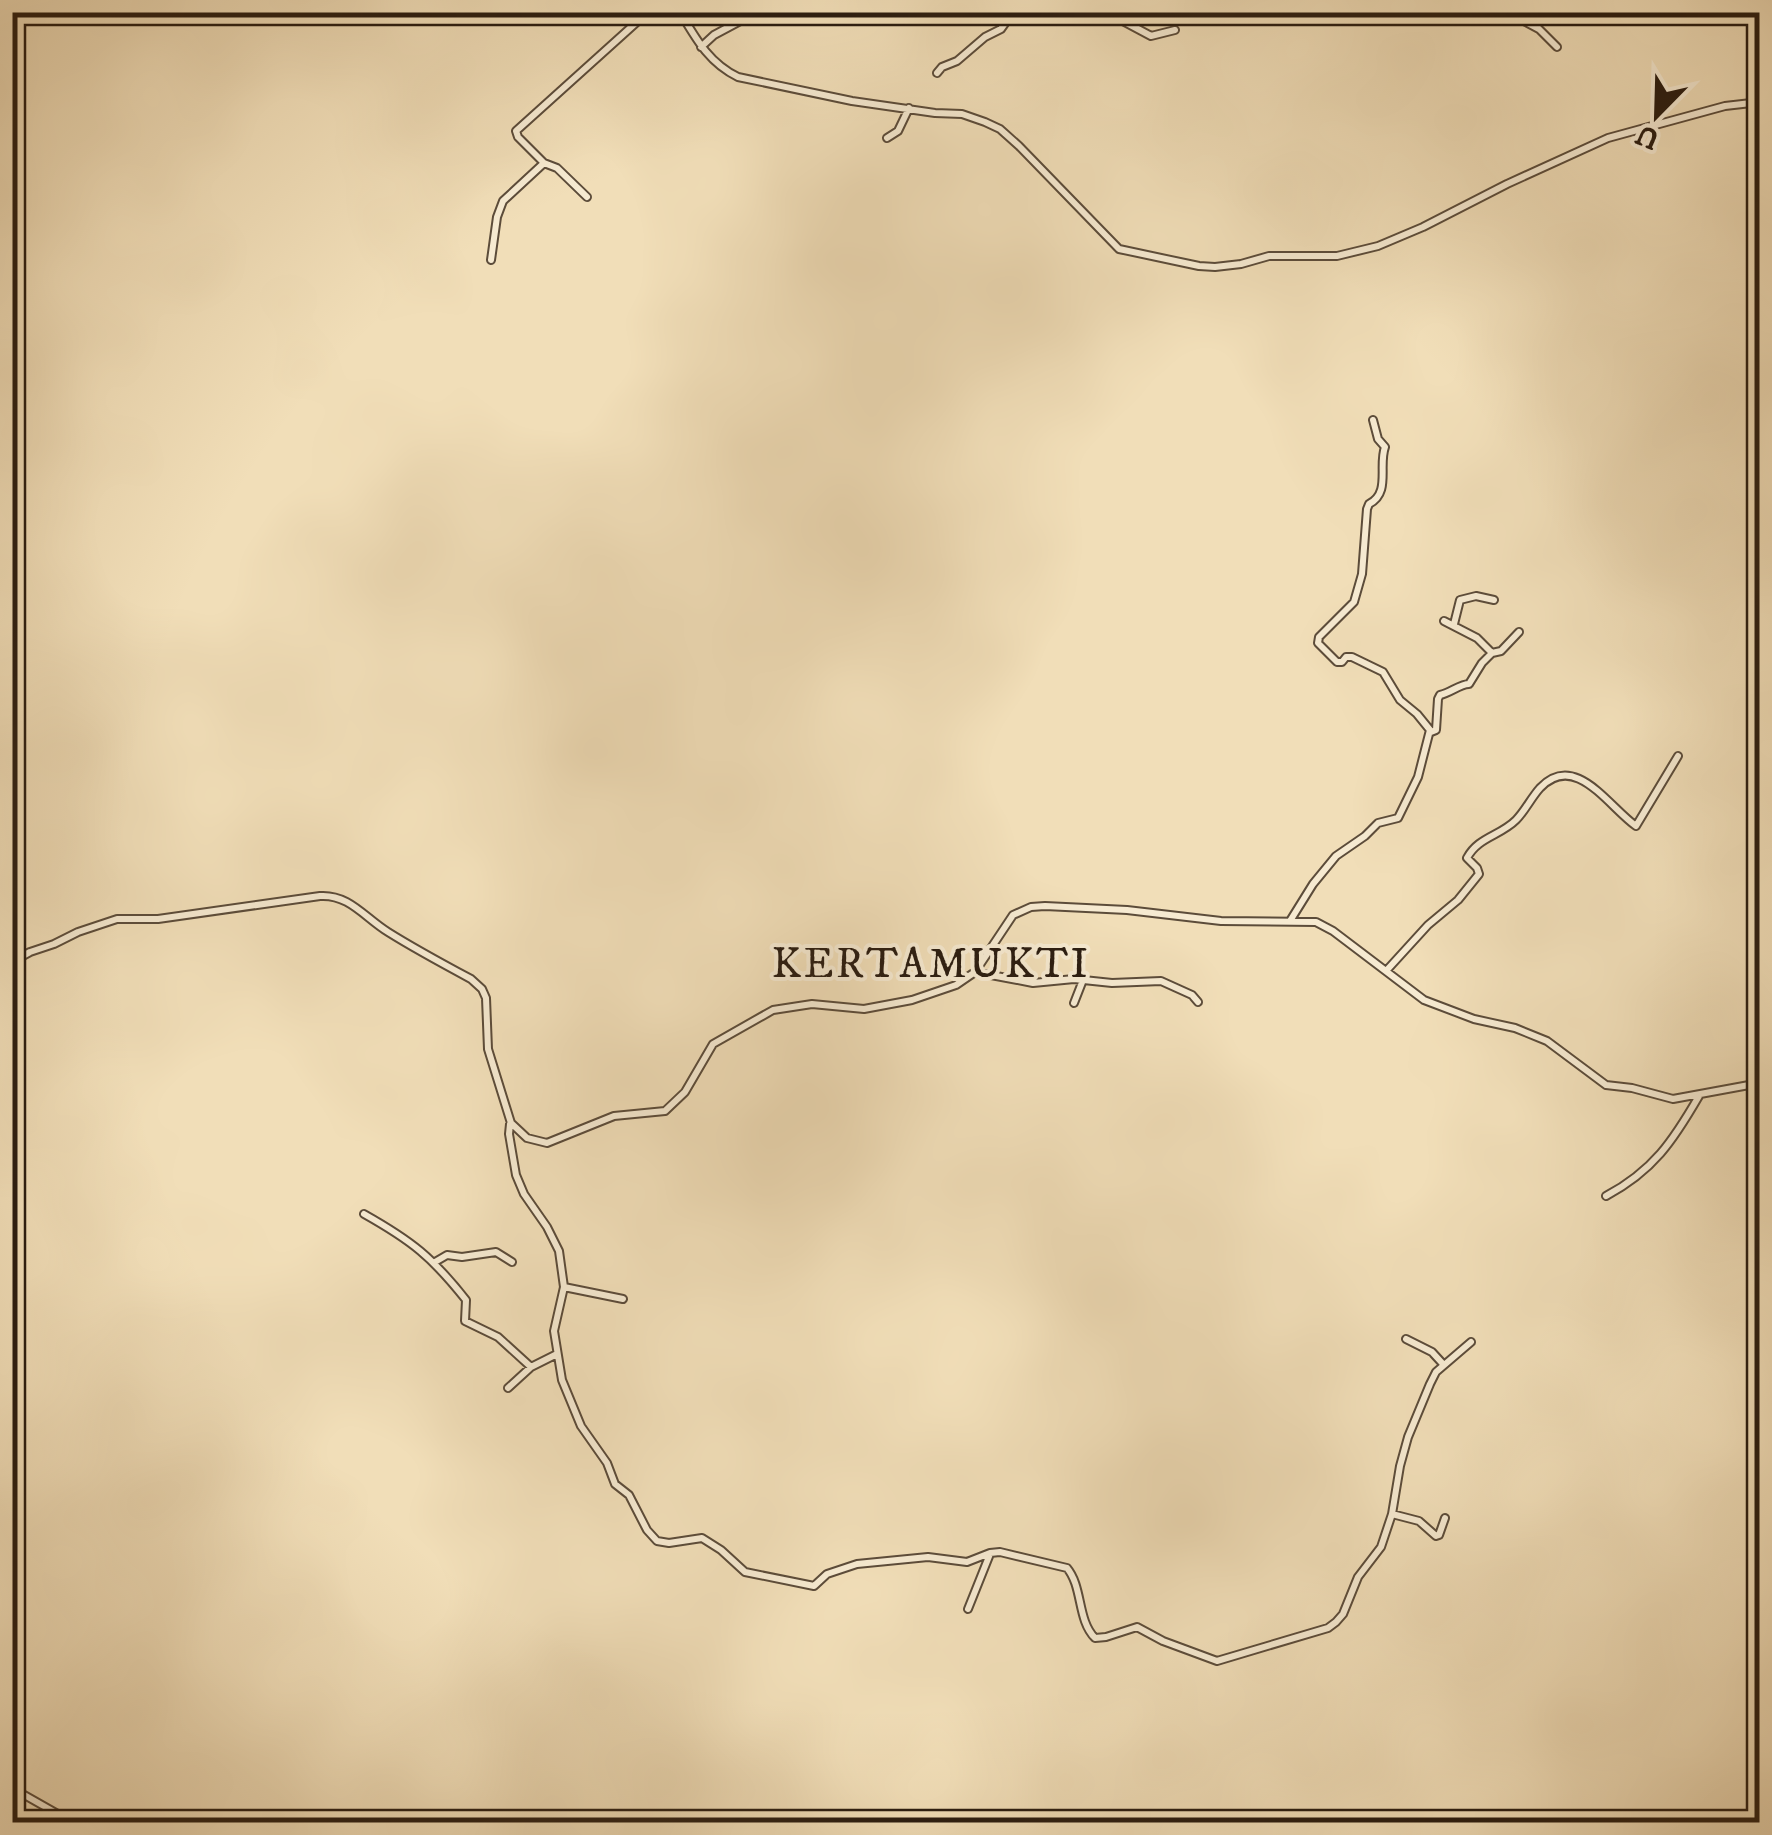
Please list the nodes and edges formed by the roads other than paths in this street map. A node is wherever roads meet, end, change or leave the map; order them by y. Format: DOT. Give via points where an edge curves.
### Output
graph roads {
  1 [pos="648,12"];
  2 [pos="680,12"];
  3 [pos="757,12"];
  4 [pos="1012,12"];
  5 [pos="1106,12"];
  6 [pos="1506,12"];
  7 [pos="1738,12"];
  8 [pos="1760,14"];
  9 [pos="1175,30"];
  10 [pos="1558,46"];
  11 [pos="701,47"];
  12 [pos="937,74"];
  13 [pos="1760,102"];
  14 [pos="909,108"];
  15 [pos="887,138"];
  16 [pos="544,163"];
  17 [pos="587,197"];
  18 [pos="490,260"];
  19 [pos="1373,420"];
  20 [pos="1494,600"];
  21 [pos="1444,621"];
  22 [pos="1454,624"];
  23 [pos="1520,632"];
  24 [pos="1492,653"];
  25 [pos="1430,732"];
  26 [pos="1678,756"];
  27 [pos="1289,922"];
  28 [pos="12,966"];
  29 [pos="1386,971"];
  30 [pos="975,972"];
  31 [pos="1083,980"];
  32 [pos="1198,1002"];
  33 [pos="1074,1003"];
  34 [pos="1760,1083"];
  35 [pos="1700,1095"];
  36 [pos="511,1123"];
  37 [pos="1606,1196"];
  38 [pos="364,1214"];
  39 [pos="435,1262"];
  40 [pos="512,1262"];
  41 [pos="564,1287"];
  42 [pos="624,1300"];
  43 [pos="1406,1339"];
  44 [pos="1471,1342"];
  45 [pos="557,1354"];
  46 [pos="1443,1364"];
  47 [pos="530,1367"];
  48 [pos="508,1388"];
  49 [pos="1392,1514"];
  50 [pos="1446,1518"];
  51 [pos="990,1553"];
  52 [pos="968,1609"];
  53 [pos="12,1788"];
  54 [pos="72,1822"];
  1 -- 16 [label="street" via="516,131"];
  2 -- 11 [label="street"];
  3 -- 11 [label="street"];
  4 -- 12 [label="street" via="1001,30"];
  5 -- 9 [label="street" via="1151,36"];
  6 -- 10 [label="street"];
  7 -- 8 [label="street" via="1748,20"];
  11 -- 14 [label="street" via="738,77"];
  13 -- 14 [label="street" via="1608,138 1378,246 1215,267 1118,249 1000,129 962,114"];
  14 -- 15 [label="street"];
  16 -- 17 [label="street"];
  16 -- 18 [label="street" via="500,206"];
  19 -- 25 [label="street" via="1385,446 1382,491 1367,509 1362,574 1354,602 1318,644 1338,662 1352,657 1383,672"];
  20 -- 22 [label="street" via="1460,600"];
  21 -- 22 [label="street"];
  22 -- 24 [label="street"];
  23 -- 24 [label="street"];
  24 -- 25 [label="street" via="1469,684 1440,695 1436,730"];
  25 -- 27 [label="street" via="1398,818 1378,823 1336,856"];
  26 -- 29 [label="street" via="1636,826 1577,778 1557,775 1542,786 1520,816 1472,848 1467,858 1479,874"];
  27 -- 29 [label="street" via="1324,925"];
  27 -- 30 [label="street" via="1031,907 1014,915"];
  28 -- 36 [label="street" via="30,952 117,919 338,897 482,989 488,1049"];
  29 -- 35 [label="street" via="1436,1005 1547,1041 1606,1085 1673,1098"];
  30 -- 31 [label="street" via="1033,983"];
  30 -- 36 [label="street" via="912,1000 864,1009 812,1004 773,1010 713,1044 666,1112 614,1116 546,1143 527,1138"];
  31 -- 32 [label="street" via="1161,982"];
  31 -- 33 [label="street"];
  34 -- 35 [label="street"];
  35 -- 37 [label="street" via="1652,1163"];
  36 -- 41 [label="street" via="516,1175 556,1242"];
  38 -- 39 [label="street"];
  39 -- 40 [label="street" via="496,1252"];
  39 -- 47 [label="street" via="466,1300 465,1321 498,1337"];
  41 -- 42 [label="street"];
  41 -- 45 [label="street" via="554,1331"];
  43 -- 46 [label="street"];
  44 -- 46 [label="street"];
  45 -- 47 [label="street"];
  45 -- 51 [label="street" via="582,1426 657,1541 702,1538 746,1572 814,1586 857,1564 928,1557 967,1562"];
  46 -- 49 [label="street" via="1408,1437"];
  47 -- 48 [label="street"];
  49 -- 50 [label="street" via="1419,1521 1436,1536"];
  49 -- 51 [label="street" via="1381,1547 1336,1622 1216,1661 1137,1627 1095,1638 1067,1568"];
  51 -- 52 [label="street"];
  53 -- 54 [label="street"];
}
